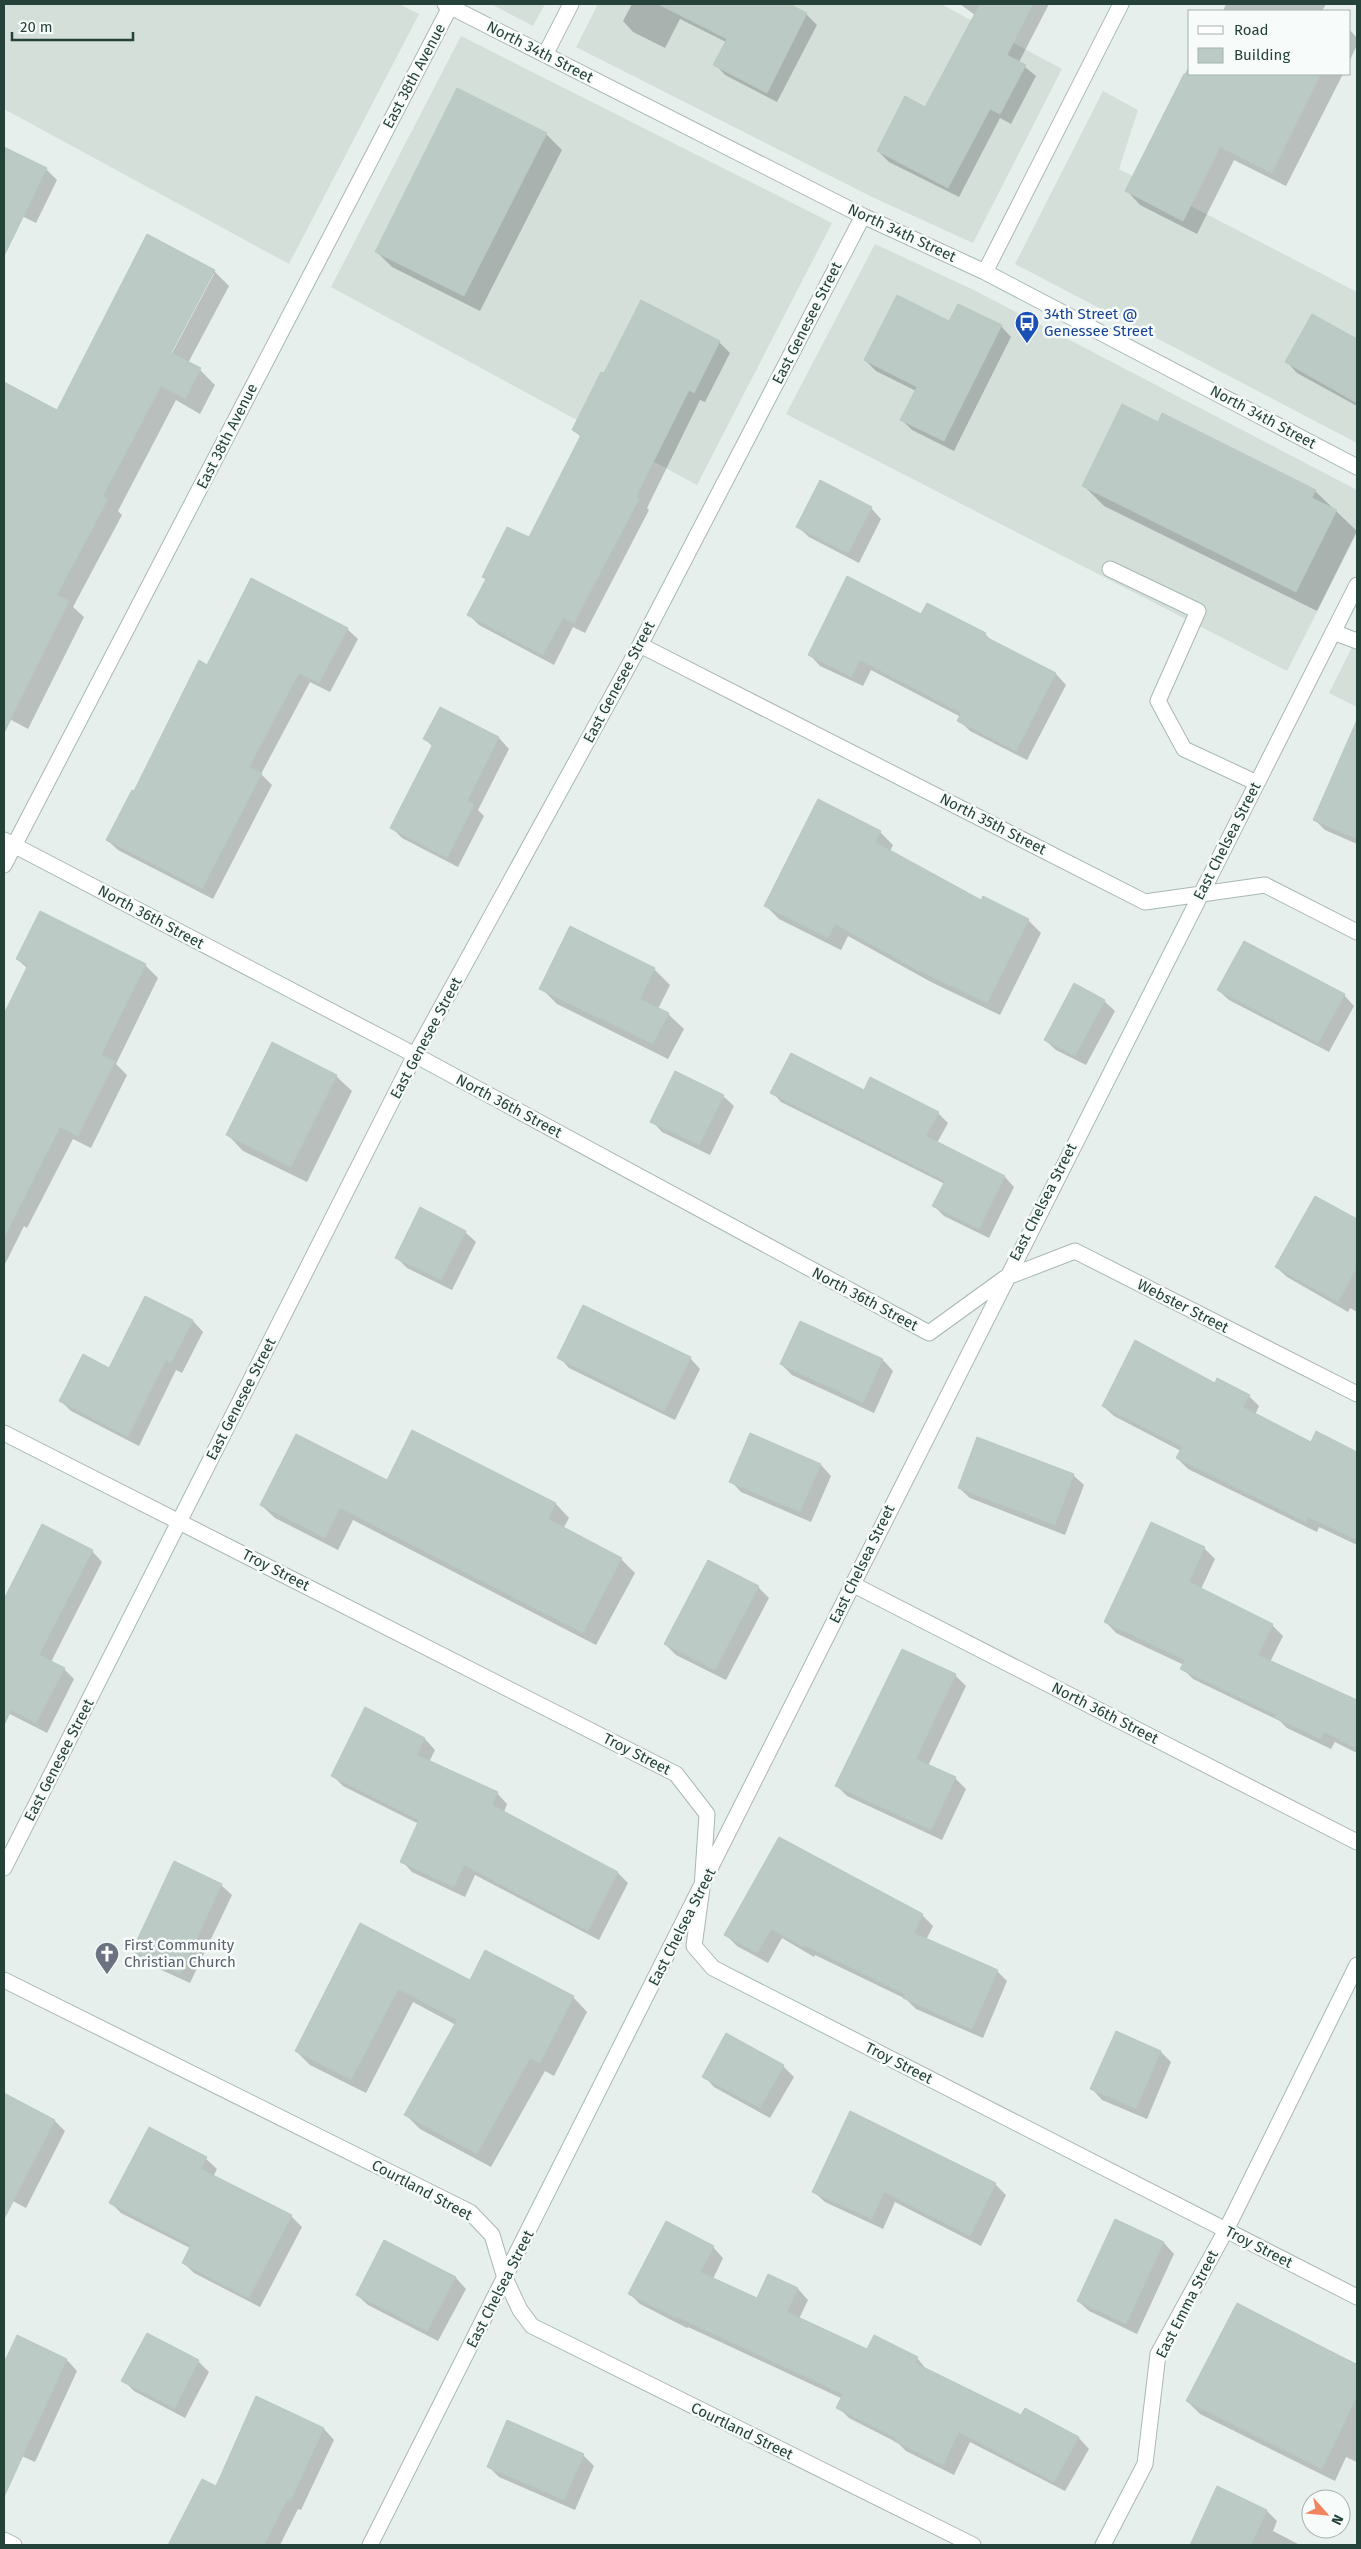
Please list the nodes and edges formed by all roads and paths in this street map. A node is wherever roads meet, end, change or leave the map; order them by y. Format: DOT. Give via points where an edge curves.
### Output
graph roads {
  1 [pos="571,4"];
  2 [pos="1121,4"];
  3 [pos="448,5"];
  4 [pos="545,56"];
  5 [pos="864,216"];
  6 [pos="985,272"];
  7 [pos="1357,467"];
  8 [pos="1110,569"];
  9 [pos="1357,585"];
  10 [pos="1333,632"];
  11 [pos="1357,641"];
  12 [pos="640,645"];
  13 [pos="1257,783"];
  14 [pos="9,843"];
  15 [pos="4,865"];
  16 [pos="1200,894"];
  17 [pos="1357,932"];
  18 [pos="415,1055"];
  19 [pos="1005,1278"];
  20 [pos="1357,1394"];
  21 [pos="4,1433"];
  22 [pos="180,1521"];
  23 [pos="852,1584"];
  24 [pos="1357,1842"];
  25 [pos="4,1868"];
  26 [pos="702,1888"];
  27 [pos="1357,1965"];
  28 [pos="4,1980"];
  29 [pos="1226,2230"];
  30 [pos="505,2278"];
  31 [pos="1357,2297"];
  32 [pos="4,2540"];
  33 [pos="14,2545"];
  34 [pos="370,2545"];
  35 [pos="973,2545"];
  36 [pos="1103,2545"];
  1 -- 4 [label="street"];
  2 -- 6 [label="street"];
  3 -- 4 [label="street, North 34th Street"];
  3 -- 14 [label="street, East 38th Avenue"];
  4 -- 5 [label="street, North 34th Street"];
  5 -- 6 [label="street, North 34th Street"];
  5 -- 12 [label="street, East Genesee Street"];
  6 -- 7 [label="street, North 34th Street"];
  8 -- 13 [label="street" via="1198,611 1158,701 1184,748"];
  9 -- 10 [label="street, East Chelsea Street"];
  10 -- 11 [label="street"];
  10 -- 13 [label="street, East Chelsea Street"];
  12 -- 16 [label="street, North 35th Street" via="1145,902"];
  12 -- 18 [label="street, East Genesee Street"];
  13 -- 16 [label="street, East Chelsea Street"];
  14 -- 15 [label="street, East 38th Avenue"];
  14 -- 18 [label="street, North 36th Street"];
  16 -- 17 [label="street, North 35th Street" via="1265,885"];
  16 -- 19 [label="street, East Chelsea Street"];
  18 -- 19 [label="street, North 36th Street" via="929,1334"];
  18 -- 22 [label="street, East Genesee Street"];
  19 -- 20 [label="street, Webster Street" via="1075,1251"];
  19 -- 23 [label="street, East Chelsea Street"];
  21 -- 22 [label="street, Troy Street"];
  22 -- 25 [label="street, East Genesee Street"];
  22 -- 26 [label="street, Troy Street" via="676,1774 707,1814"];
  23 -- 24 [label="street, North 36th Street"];
  23 -- 26 [label="street, East Chelsea Street"];
  26 -- 29 [label="street, Troy Street" via="694,1946 713,1968"];
  26 -- 30 [label="street, East Chelsea Street"];
  27 -- 29 [label="street, East Emma Street"];
  28 -- 30 [label="street, Courtland Street" via="470,2212 492,2235"];
  29 -- 31 [label="street, Troy Street"];
  29 -- 36 [label="street, East Emma Street" via="1158,2354 1145,2464"];
  30 -- 34 [label="street, East Chelsea Street"];
  30 -- 35 [label="street, Courtland Street" via="520,2310 532,2326"];
  32 -- 33 [label="street"];
}
